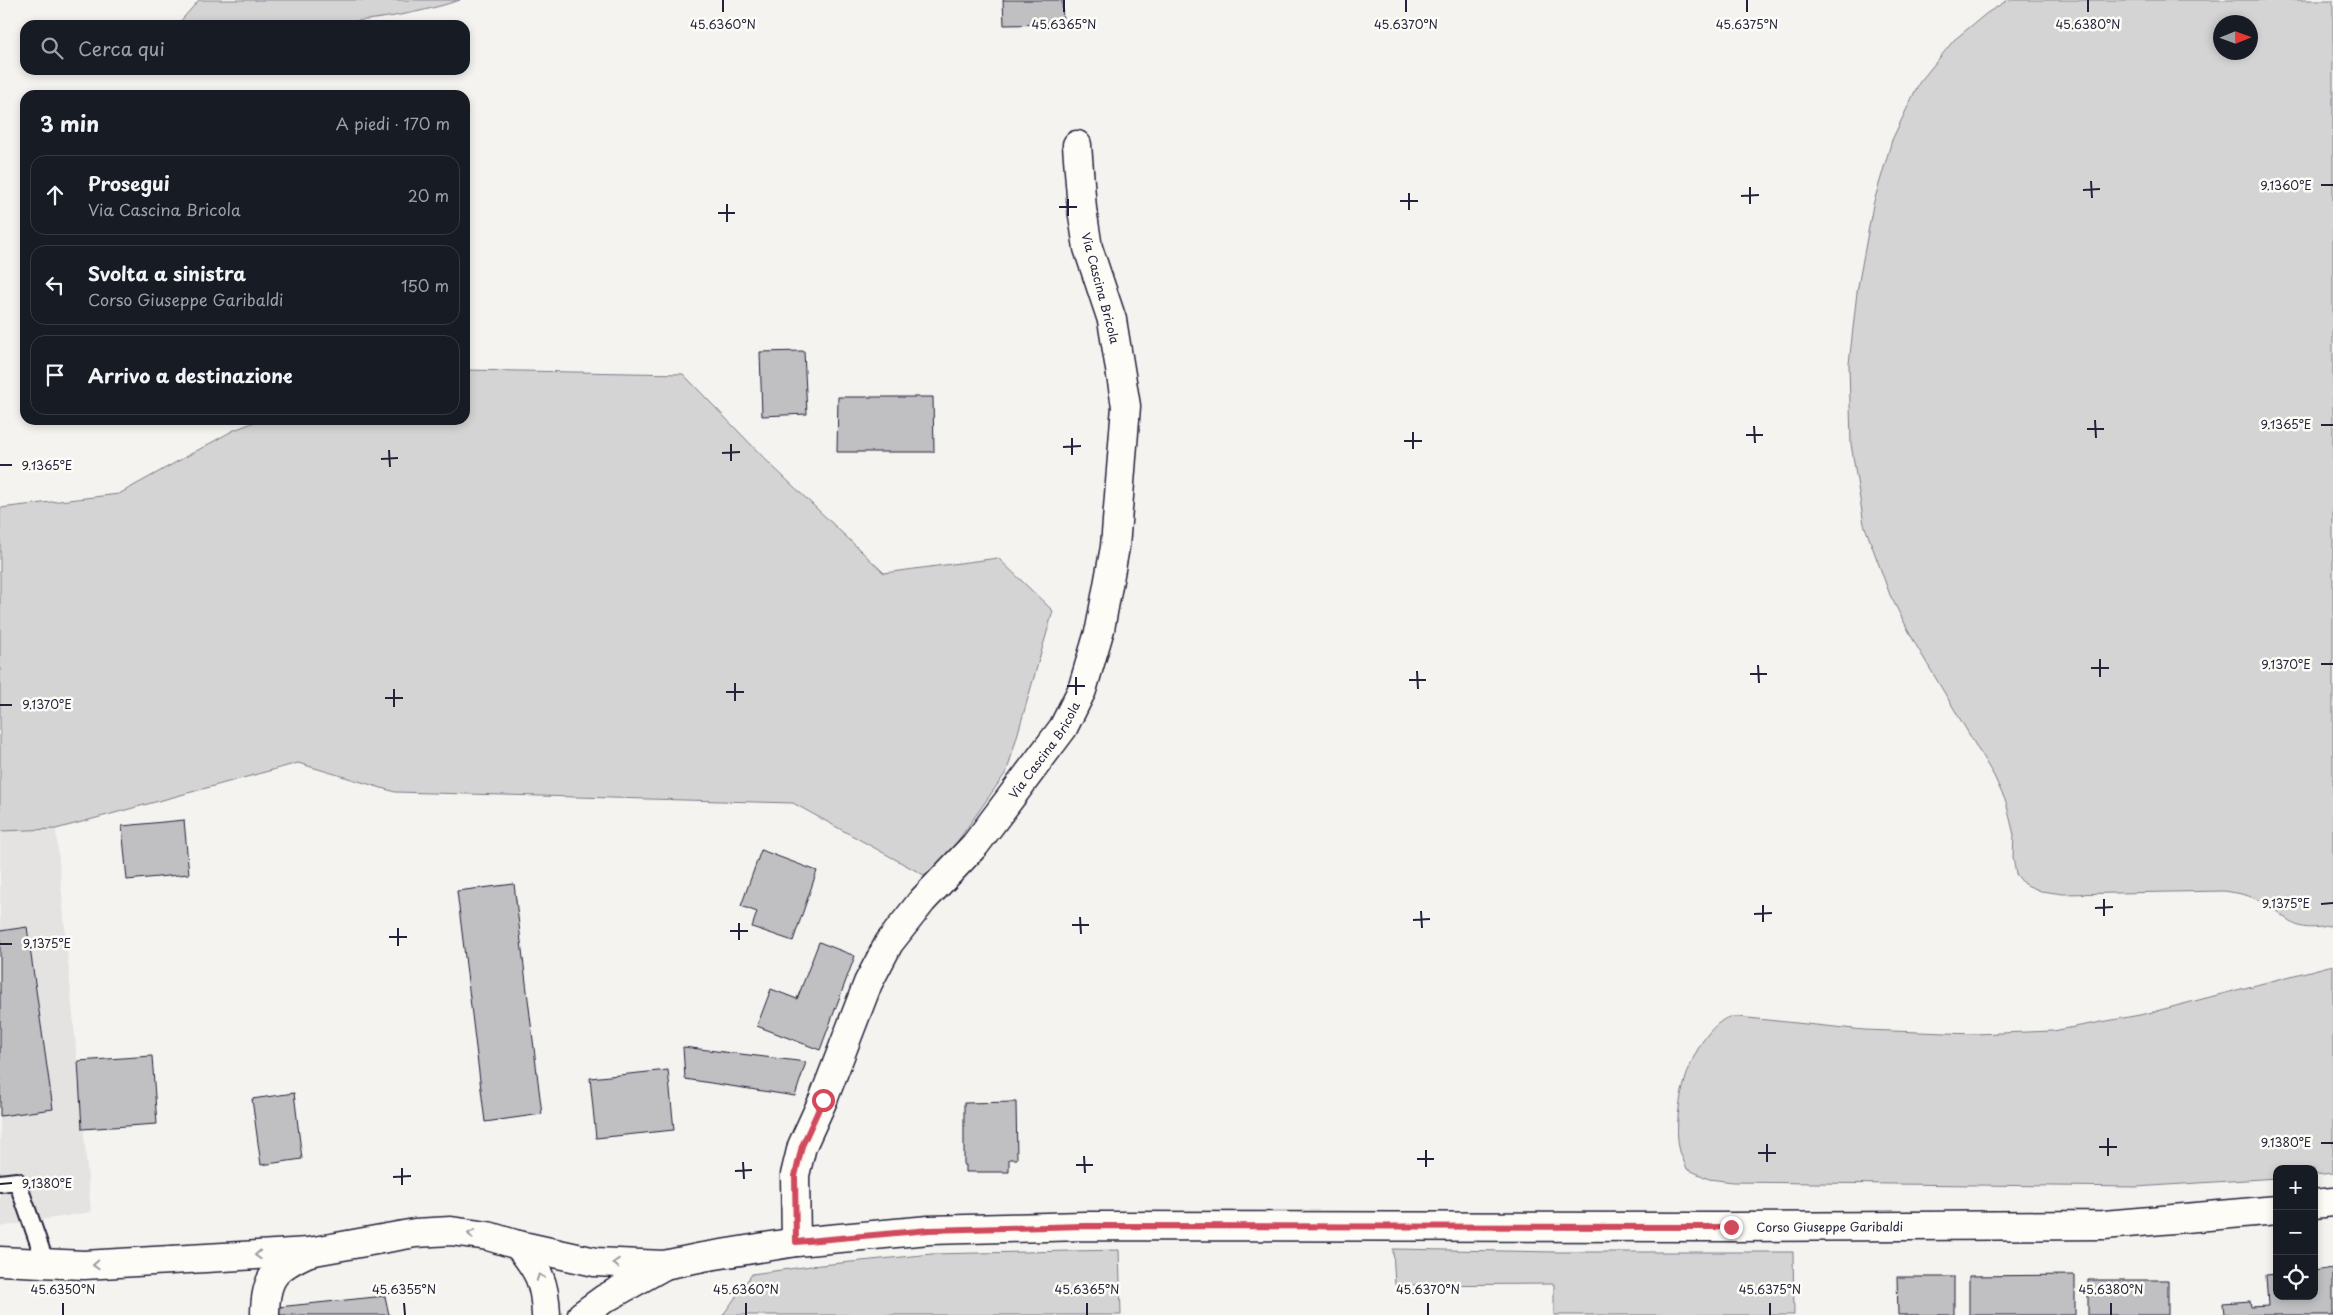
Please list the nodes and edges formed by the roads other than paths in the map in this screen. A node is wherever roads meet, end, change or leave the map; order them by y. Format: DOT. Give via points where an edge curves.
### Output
graph roads {
  1 [pos="1077,145"];
  2 [pos="0,1183"];
  3 [pos="2333,1202"];
  4 [pos="2318,1204"];
  5 [pos="2273,1210"];
  6 [pos="796,1242"];
  7 [pos="518,1245"];
  8 [pos="309,1252"];
  9 [pos="0,1261"];
  10 [pos="46,1264"];
  11 [pos="664,1265"];
  12 [pos="265,1315"];
  13 [pos="546,1315"];
  14 [pos="582,1315"];
  1 -- 6 [label="main road, Via Cascina Bricola" via="1088,248 1112,320 1126,406 1115,547 1100,629 1082,690 1063,728 975,845 922,901 889,943 868,983 848,1041 802,1146 795,1176"];
  2 -- 10 [label="lane" via="17,1181"];
  3 -- 4 [label="main road"];
  5 -- 6 [label="main road, Corso Giuseppe Garibaldi" via="2104,1225 1084,1226 929,1230"];
  6 -- 11 [label="main road, Corso Giuseppe Garibaldi"];
  7 -- 8 [label="main road, one-way" via="488,1236 451,1231 416,1233"];
  11 -- 7 [label="main road, one-way" via="596,1262"];
  13 -- 7 [label="main road, one-way" via="546,1293 536,1267"];
  8 -- 10 [label="main road, one-way" via="84,1266"];
  8 -- 12 [label="main road" via="286,1262 274,1274 265,1298"];
  9 -- 10 [label="main road"];
  11 -- 14 [label="main road" via="604,1298"];
}
